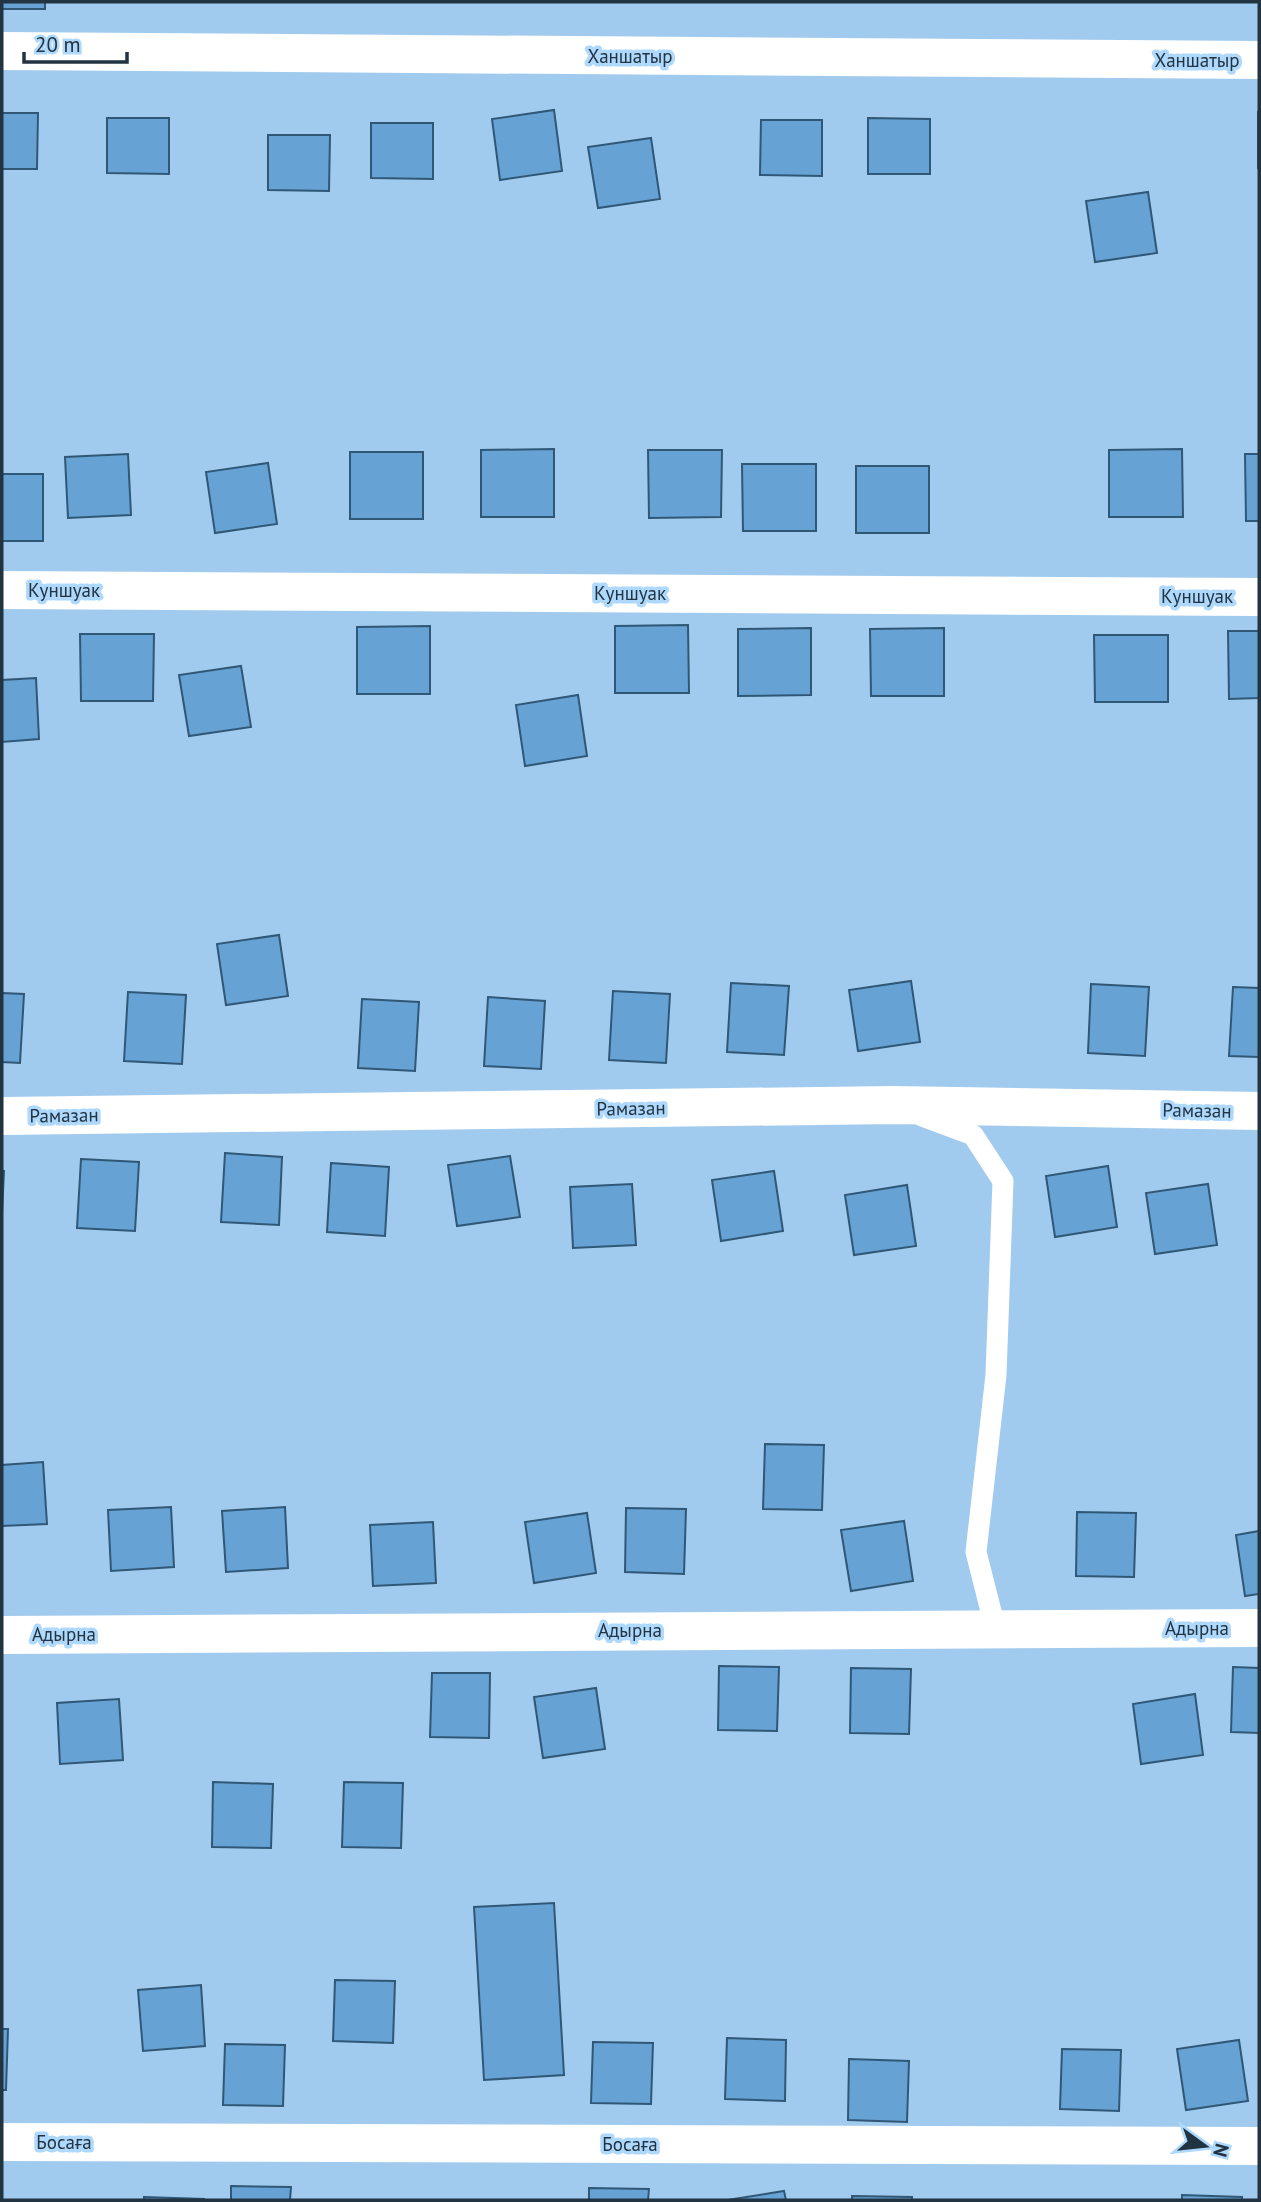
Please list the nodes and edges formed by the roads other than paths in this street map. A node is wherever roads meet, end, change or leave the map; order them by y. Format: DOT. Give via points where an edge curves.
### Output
graph roads {
  1 [pos="2,51"];
  2 [pos="1259,60"];
  3 [pos="2,590"];
  4 [pos="1259,597"];
  5 [pos="894,1105"];
  6 [pos="1259,1111"];
  7 [pos="2,1116"];
  8 [pos="995,1627"];
  9 [pos="1259,1628"];
  10 [pos="2,1635"];
  11 [pos="2,2142"];
  12 [pos="1259,2146"];
  1 -- 2 [label="street, Ханшатыр"];
  3 -- 4 [label="street, Куншуак"];
  5 -- 6 [label="street, Рамазан"];
  5 -- 7 [label="street, Рамазан"];
  5 -- 8 [label="lane" via="973,1135 1003,1181 996,1375 976,1552"];
  8 -- 9 [label="street, Адырна"];
  8 -- 10 [label="street, Адырна"];
  11 -- 12 [label="street, Босаға"];
}
